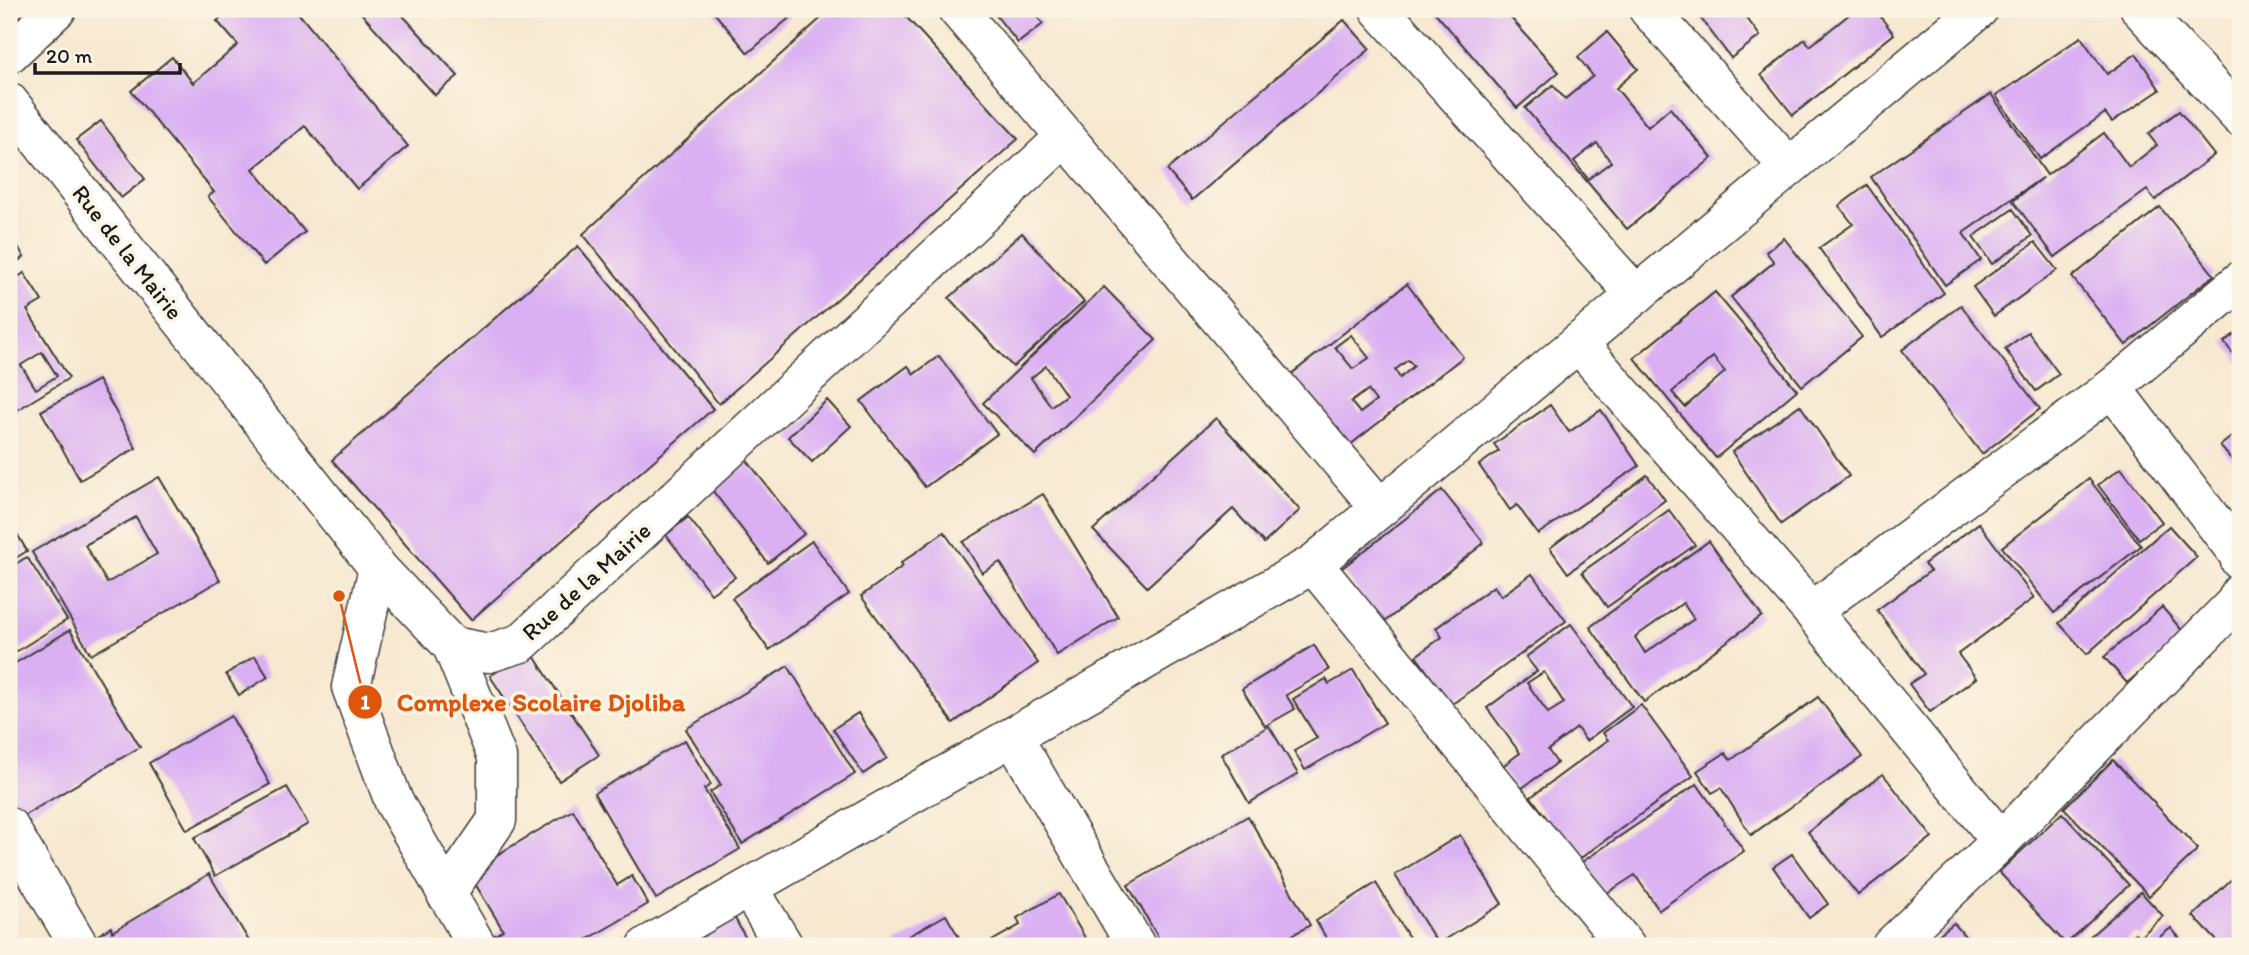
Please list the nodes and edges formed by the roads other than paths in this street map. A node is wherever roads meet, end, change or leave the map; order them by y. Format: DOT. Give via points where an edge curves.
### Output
graph roads {
  1 [pos="57,9"];
  2 [pos="957,9"];
  3 [pos="1379,9"];
  4 [pos="1647,9"];
  5 [pos="1979,9"];
  6 [pos="2140,9"];
  7 [pos="9,54"];
  8 [pos="9,102"];
  9 [pos="2240,117"];
  10 [pos="1065,136"];
  11 [pos="1789,167"];
  12 [pos="2240,281"];
  13 [pos="1636,295"];
  14 [pos="1578,343"];
  15 [pos="2112,388"];
  16 [pos="1380,508"];
  17 [pos="2240,561"];
  18 [pos="1313,564"];
  19 [pos="378,568"];
  20 [pos="2240,593"];
  21 [pos="1812,611"];
  22 [pos="452,646"];
  23 [pos="1013,737"];
  24 [pos="9,827"];
  25 [pos="2001,841"];
  26 [pos="750,888"];
  27 [pos="446,894"];
  28 [pos="79,946"];
  29 [pos="477,946"];
  30 [pos="647,946"];
  31 [pos="784,946"];
  32 [pos="1136,946"];
  33 [pos="1626,946"];
  34 [pos="1891,946"];
  1 -- 7 [label="street"];
  2 -- 10 [label="street"];
  3 -- 13 [label="street"];
  4 -- 11 [label="street"];
  5 -- 11 [label="street"];
  6 -- 9 [label="street"];
  8 -- 19 [label="street, Rue de la Mairie"];
  10 -- 16 [label="street"];
  10 -- 22 [label="street, Rue de la Mairie" via="521,643 489,653"];
  11 -- 13 [label="street"];
  12 -- 15 [label="street"];
  13 -- 14 [label="street"];
  14 -- 16 [label="street"];
  14 -- 21 [label="street"];
  15 -- 17 [label="street"];
  15 -- 21 [label="street"];
  16 -- 18 [label="street"];
  18 -- 23 [label="street"];
  18 -- 33 [label="street"];
  19 -- 22 [label="street, Rue de la Mairie"];
  19 -- 27 [label="street" via="351,687 394,802"];
  20 -- 25 [label="street"];
  21 -- 25 [label="street"];
  22 -- 27 [label="street" via="497,757 496,820"];
  23 -- 26 [label="street"];
  23 -- 32 [label="street"];
  24 -- 28 [label="street"];
  25 -- 34 [label="street"];
  26 -- 30 [label="street"];
  26 -- 31 [label="street"];
  27 -- 29 [label="street"];
}
